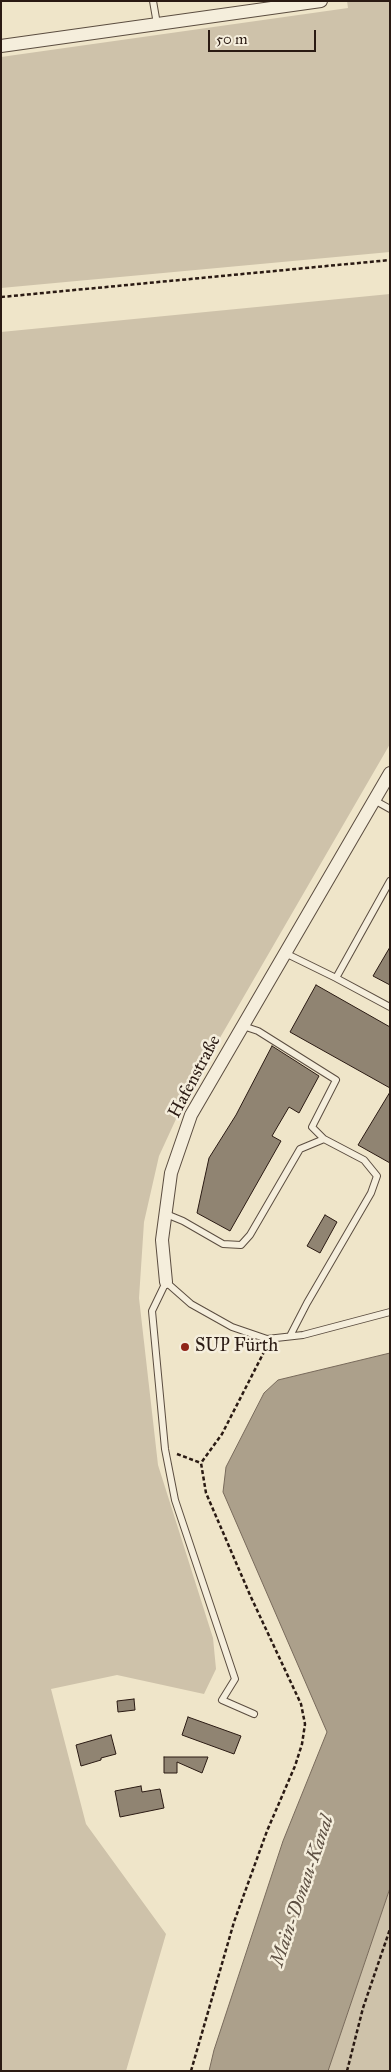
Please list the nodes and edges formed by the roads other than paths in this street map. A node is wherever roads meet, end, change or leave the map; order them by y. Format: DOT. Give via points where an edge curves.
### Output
graph roads {
  1 [pos="153,1"];
  2 [pos="321,1"];
  3 [pos="157,24"];
  4 [pos="1,46"];
  5 [pos="390,773"];
  6 [pos="374,800"];
  7 [pos="390,809"];
  8 [pos="390,881"];
  9 [pos="285,953"];
  10 [pos="336,978"];
  11 [pos="390,1007"];
  12 [pos="243,1026"];
  13 [pos="324,1139"];
  14 [pos="166,1214"];
  15 [pos="166,1282"];
  16 [pos="390,1312"];
  17 [pos="290,1336"];
  18 [pos="254,1714"];
  1 -- 3 [label="lane"];
  2 -- 3 [label="street"];
  3 -- 4 [label="street"];
  5 -- 6 [label="street, Hafenstraße"];
  6 -- 7 [label="lane"];
  6 -- 9 [label="street, Hafenstraße"];
  8 -- 10 [label="lane"];
  9 -- 10 [label="lane"];
  9 -- 12 [label="street, Hafenstraße"];
  10 -- 11 [label="lane"];
  12 -- 13 [label="lane" via="258,1031 336,1080 312,1127"];
  12 -- 14 [label="street, Hafenstraße" via="191,1115 171,1173"];
  13 -- 14 [label="lane" via="300,1149 241,1245 222,1244"];
  13 -- 17 [label="lane" via="364,1160 377,1176"];
  14 -- 15 [label="street, Hafenstraße" via="162,1240"];
  15 -- 17 [label="lane" via="190,1304 232,1327 267,1339"];
  15 -- 18 [label="lane" via="152,1311 165,1449 175,1500 235,1679 222,1700"];
  16 -- 17 [label="lane"];
}
